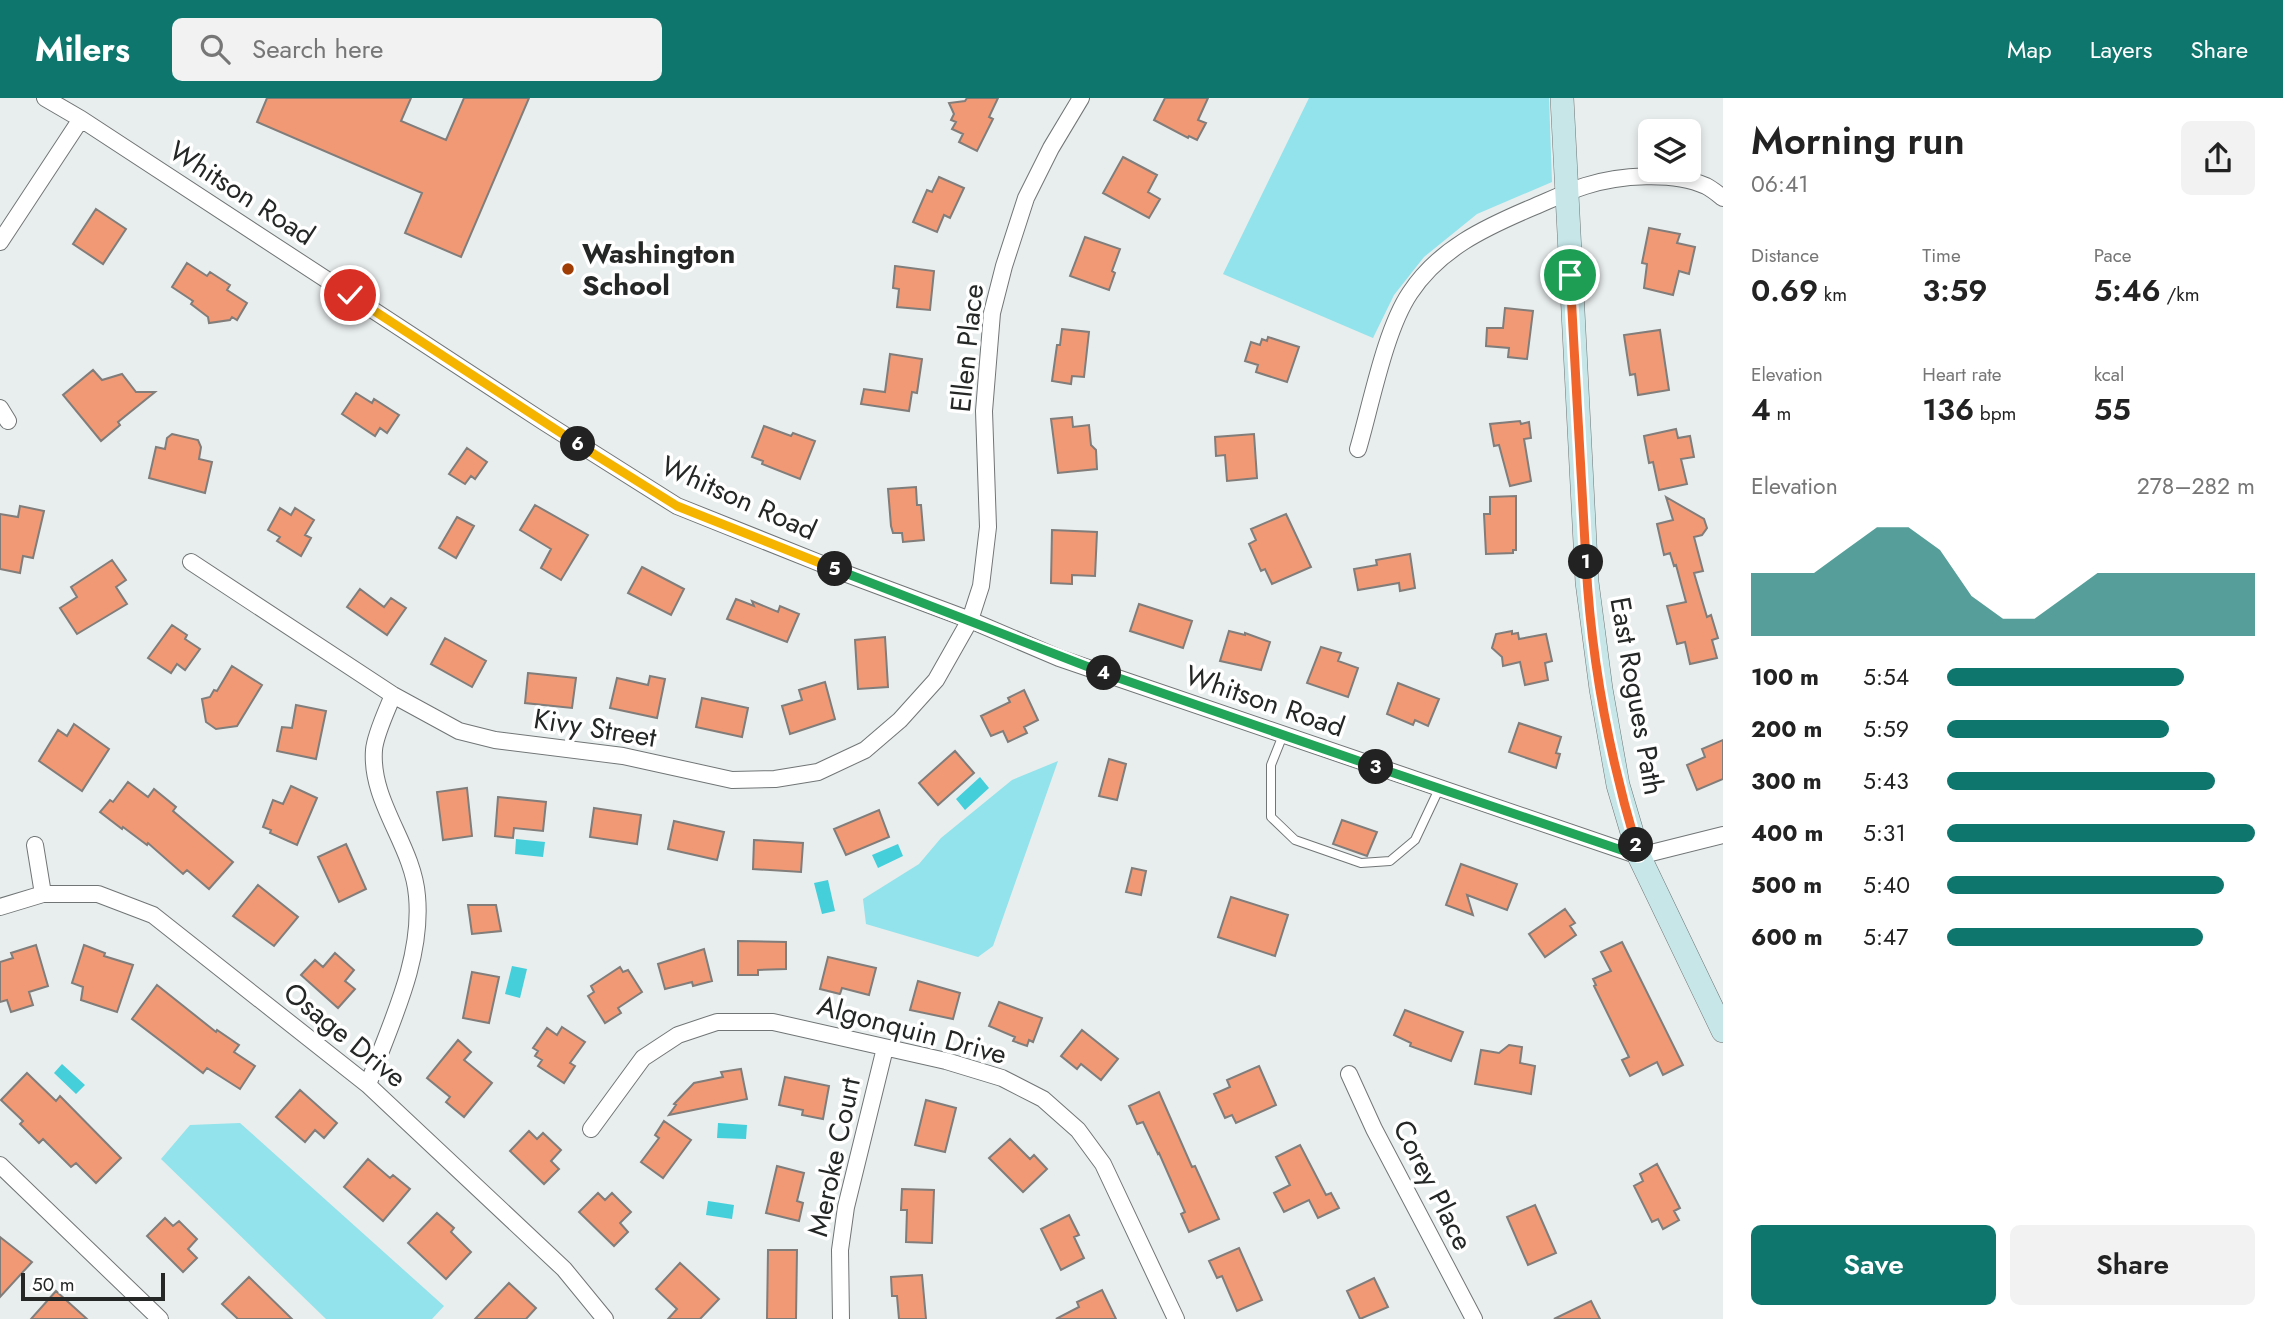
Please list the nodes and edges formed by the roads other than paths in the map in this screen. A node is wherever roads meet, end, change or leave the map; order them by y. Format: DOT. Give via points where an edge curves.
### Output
graph roads {
  1 [pos="45,98"];
  2 [pos="1081,98"];
  3 [pos="1562,98"];
  4 [pos="81,119"];
  5 [pos="1565,194"];
  6 [pos="1723,198"];
  7 [pos="0,242"];
  8 [pos="1358,449"];
  9 [pos="191,562"];
  10 [pos="970,620"];
  11 [pos="393,695"];
  12 [pos="1283,735"];
  13 [pos="1439,789"];
  14 [pos="1723,835"];
  15 [pos="36,845"];
  16 [pos="1639,856"];
  17 [pos="43,894"];
  18 [pos="0,907"];
  19 [pos="1723,1031"];
  20 [pos="885,1048"];
  21 [pos="1349,1074"];
  22 [pos="368,1085"];
  23 [pos="591,1129"];
  24 [pos="0,1165"];
  25 [pos="599,1316"];
  26 [pos="160,1319"];
  27 [pos="841,1319"];
  28 [pos="1176,1319"];
  29 [pos="1474,1319"];
  1 -- 4 [label="street, Whitson Road"];
  2 -- 10 [label="street, Ellen Place" via="1026,198 992,313 984,411 988,527 981,586"];
  3 -- 5 [label="street, East Rogues Path"];
  4 -- 7 [label="street"];
  4 -- 10 [label="street, Whitson Road" via="677,506"];
  5 -- 6 [label="street" via="1586,186 1652,176 1707,186"];
  5 -- 8 [label="street" via="1489,226 1457,245 1417,284 1394,327"];
  5 -- 16 [label="street, East Rogues Path" via="1587,582 1618,785"];
  9 -- 11 [label="street, Kivy Street"];
  10 -- 11 [label="street, Kivy Street" via="936,680 865,750 818,772 775,779 732,780 623,756 495,740 459,731"];
  10 -- 12 [label="street, Whitson Road" via="1059,658"];
  11 -- 22 [label="street" via="373,749 377,786 407,855 418,896 415,946"];
  12 -- 13 [label="street, Whitson Road"];
  12 -- 13 [label="lane" via="1271,765 1270,817 1295,840 1361,863 1390,860 1415,840"];
  13 -- 16 [label="street, Whitson Road"];
  14 -- 16 [label="street"];
  15 -- 17 [label="street"];
  16 -- 19 [label="street, East Rogues Path"];
  17 -- 18 [label="street, Osage Drive"];
  17 -- 22 [label="street, Osage Drive" via="98,894 153,915"];
  20 -- 23 [label="street, Algonquin Drive" via="774,1022 717,1022 678,1035 643,1058"];
  20 -- 27 [label="street, Meroke Court" via="846,1207 840,1250"];
  20 -- 28 [label="street, Algonquin Drive" via="1002,1078 1042,1098 1078,1130 1103,1164"];
  21 -- 29 [label="street, Corey Place"];
  22 -- 25 [label="street, Osage Drive" via="564,1269"];
  24 -- 26 [label="street"];
}
